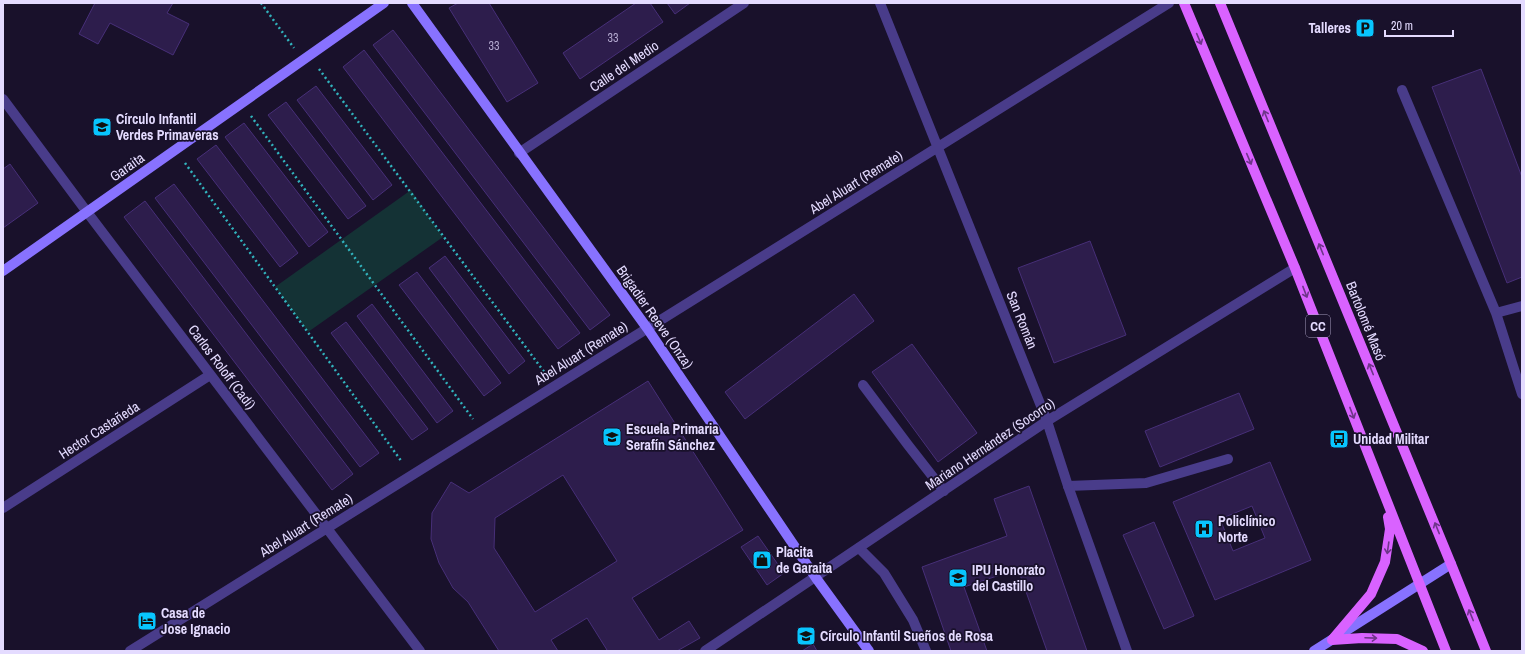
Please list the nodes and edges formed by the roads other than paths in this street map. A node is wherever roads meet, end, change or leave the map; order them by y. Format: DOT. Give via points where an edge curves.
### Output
graph roads {
  1 [pos="384,3"];
  2 [pos="412,3"];
  3 [pos="744,3"];
  4 [pos="880,3"];
  5 [pos="1169,3"];
  6 [pos="1184,3"];
  7 [pos="1220,3"];
  8 [pos="1402,90"];
  9 [pos="3,99"];
  10 [pos="938,147"];
  11 [pos="520,153"];
  12 [pos="87,212"];
  13 [pos="1295,268"];
  14 [pos="3,272"];
  15 [pos="1522,306"];
  16 [pos="1496,313"];
  17 [pos="647,328"];
  18 [pos="210,374"];
  19 [pos="863,385"];
  20 [pos="1522,394"];
  21 [pos="1047,422"];
  22 [pos="1228,459"];
  23 [pos="1068,486"];
  24 [pos="944,491"];
  25 [pos="1384,495"];
  26 [pos="3,508"];
  27 [pos="326,528"];
  28 [pos="859,548"];
  29 [pos="1451,564"];
  30 [pos="816,578"];
  31 [pos="1419,585"];
  32 [pos="1332,640"];
  33 [pos="130,651"];
  34 [pos="420,651"];
  35 [pos="705,651"];
  36 [pos="869,651"];
  37 [pos="926,651"];
  38 [pos="1127,651"];
  39 [pos="1314,651"];
  40 [pos="1423,651"];
  41 [pos="1446,651"];
  42 [pos="1486,651"];
  1 -- 12 [label="street, Garaita"];
  2 -- 11 [label="street, Brigadier Reeve (Onza)"];
  3 -- 11 [label="street, Calle del Medio"];
  4 -- 10 [label="street, San Román"];
  5 -- 10 [label="street, Abel Aluart (Remate)"];
  6 -- 13 [label="main road, CC, one-way"];
  29 -- 7 [label="main road, Bartolomé Masó / CC, one-way"];
  8 -- 16 [label="street"];
  9 -- 12 [label="street, Carlos Roloff (Cadí)"];
  10 -- 17 [label="street, Abel Aluart (Remate)"];
  10 -- 21 [label="street, San Román"];
  11 -- 17 [label="street, Brigadier Reeve (Onza)"];
  12 -- 14 [label="street, Garaita"];
  12 -- 18 [label="street, Carlos Roloff (Cadí)"];
  13 -- 21 [label="street, Mariano Hernández (Socorro)"];
  13 -- 25 [label="main road, CC, one-way"];
  15 -- 16 [label="street"];
  16 -- 20 [label="street"];
  17 -- 27 [label="street, Abel Aluart (Remate)"];
  17 -- 30 [label="street, Brigadier Reeve (Onza)"];
  18 -- 26 [label="street, Hector Castañeda"];
  18 -- 27 [label="street, Carlos Roloff (Cadí)"];
  19 -- 24 [label="street"];
  21 -- 23 [label="street, San Román"];
  21 -- 24 [label="street, Mariano Hernández (Socorro)"];
  22 -- 23 [label="street" via="1146,483"];
  23 -- 38 [label="street, San Román"];
  24 -- 28 [label="street, Mariano Hernández (Socorro)"];
  25 -- 31 [label="main road, CC"];
  25 -- 32 [label="main road, one-way" via="1390,529 1386,562 1371,594"];
  27 -- 33 [label="street, Abel Aluart (Remate)"];
  27 -- 34 [label="street, Carlos Roloff (Cadí)"];
  28 -- 30 [label="street, Mariano Hernández (Socorro)"];
  28 -- 37 [label="street" via="884,573 913,620"];
  29 -- 31 [label="street"];
  42 -- 29 [label="main road, Bartolomé Masó / CC, one-way"];
  30 -- 35 [label="street, Mariano Hernández (Socorro)"];
  30 -- 36 [label="street, Brigadier Reeve (Onza)"];
  31 -- 32 [label="street"];
  31 -- 41 [label="main road, CC"];
  32 -- 39 [label="street"];
  32 -- 40 [label="main road, one-way" via="1397,639"];
}
